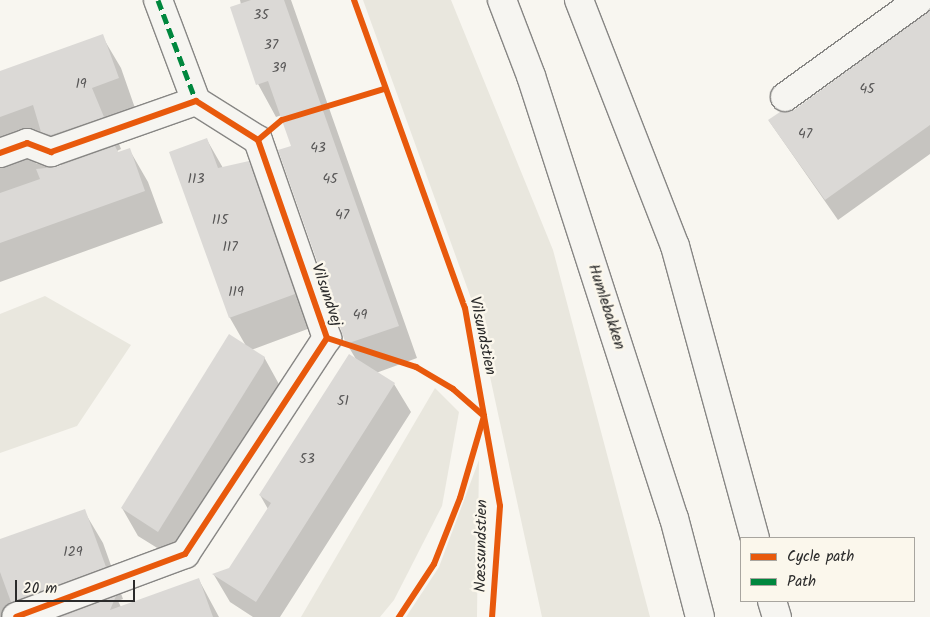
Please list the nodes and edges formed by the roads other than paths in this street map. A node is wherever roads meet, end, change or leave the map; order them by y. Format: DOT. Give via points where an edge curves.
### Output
graph roads {
  1 [pos="158,0"];
  2 [pos="502,0"];
  3 [pos="579,0"];
  4 [pos="919,0"];
  5 [pos="785,97"];
  6 [pos="196,101"];
  7 [pos="0,152"];
  8 [pos="755,537"];
  9 [pos="772,602"];
  10 [pos="16,617"];
  11 [pos="700,617"];
  12 [pos="777,617"];
  1 -- 6 [label="street"];
  2 -- 11 [label="street, Humlebakken" via="531,76 674,518"];
  3 -- 8 [label="street" via="674,246"];
  4 -- 5 [label="street"];
  6 -- 7 [label="street" via="51,152 27,143"];
  6 -- 10 [label="street, Vilsundvej" via="258,140 327,338 185,554"];
  9 -- 12 [label="street"];
}
